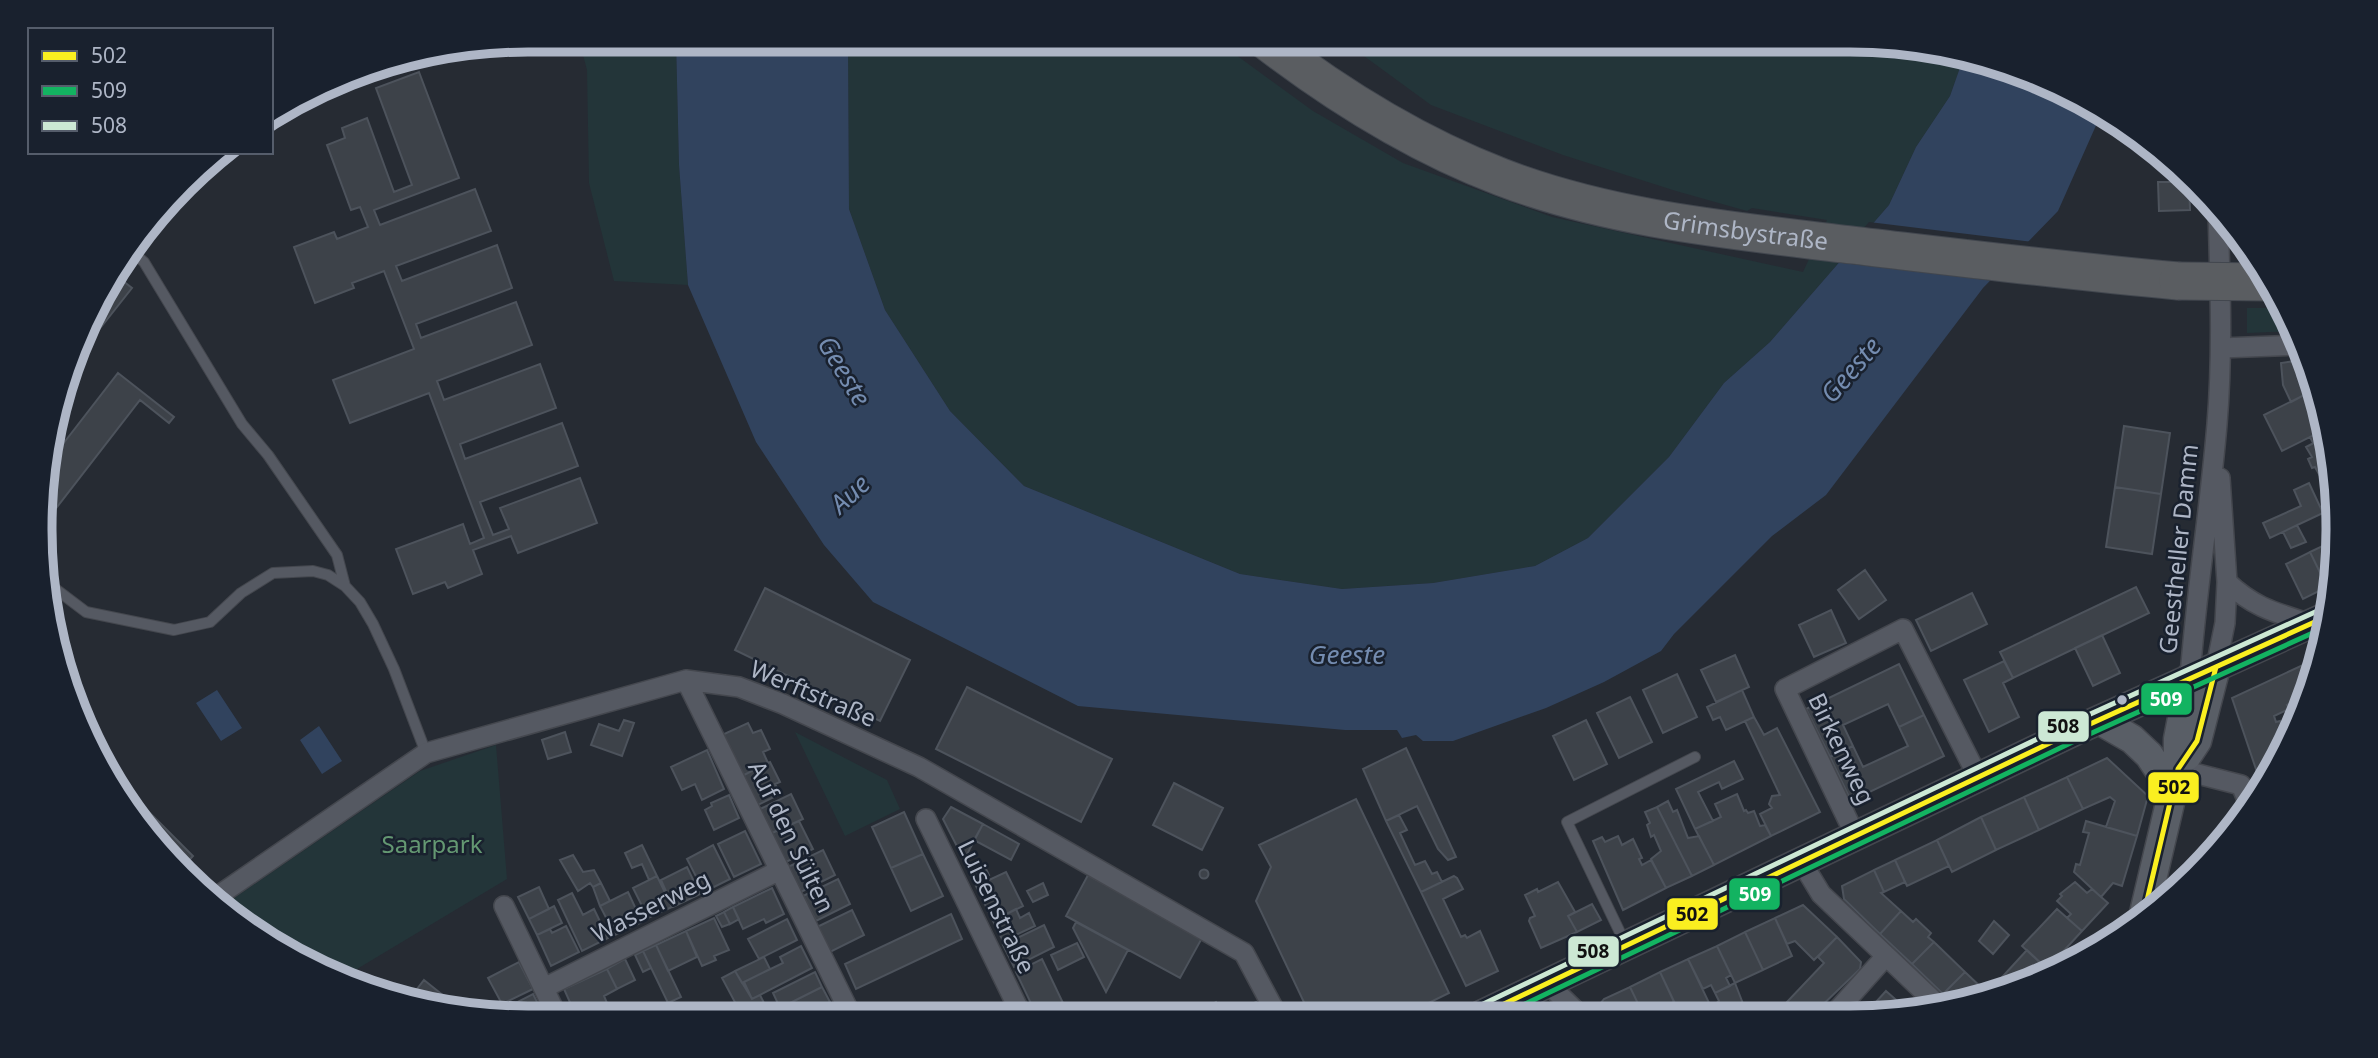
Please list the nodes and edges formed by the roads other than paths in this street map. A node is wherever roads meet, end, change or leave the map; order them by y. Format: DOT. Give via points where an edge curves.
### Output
graph roads {
  1 [pos="1280,52"];
  2 [pos="2218,229"];
  3 [pos="138,257"];
  4 [pos="2256,282"];
  5 [pos="2288,345"];
  6 [pos="2221,348"];
  7 [pos="2217,425"];
  8 [pos="2227,582"];
  9 [pos="345,586"];
  10 [pos="57,590"];
  11 [pos="2316,619"];
  12 [pos="2316,622"];
  13 [pos="2216,667"];
  14 [pos="2190,677"];
  15 [pos="686,680"];
  16 [pos="2099,720"];
  17 [pos="426,754"];
  18 [pos="1695,757"];
  19 [pos="1978,777"];
  20 [pos="2176,780"];
  21 [pos="2245,794"];
  22 [pos="926,819"];
  23 [pos="1855,835"];
  24 [pos="1801,861"];
  25 [pos="780,870"];
  26 [pos="222,893"];
  27 [pos="2147,900"];
  28 [pos="504,906"];
  29 [pos="1626,945"];
  30 [pos="1886,956"];
  31 [pos="1547,983"];
  32 [pos="544,988"];
  33 [pos="1930,998"];
  34 [pos="552,1006"];
  35 [pos="847,1006"];
  36 [pos="1017,1006"];
  37 [pos="1272,1006"];
  38 [pos="1500,1006"];
  39 [pos="1571,1006"];
  40 [pos="1841,1006"];
  1 -- 4 [label="highway, Grimsbystraße, bridge" via="1369,114 1427,145 1502,178 1577,201 1659,220 2105,275"];
  2 -- 6 [label="street, Geestheller Damm"];
  3 -- 9 [label="lane" via="242,424 337,555"];
  5 -- 6 [label="street"];
  6 -- 7 [label="street, Geestheller Damm"];
  7 -- 8 [label="street, Geestheller Damm"];
  7 -- 14 [label="street, Geestheller Damm"];
  8 -- 11 [label="street" via="2244,598 2267,609"];
  8 -- 13 [label="street, Geestheller Damm"];
  9 -- 10 [label="lane" via="313,571 273,573 241,593 210,622 174,630 86,612"];
  9 -- 17 [label="lane" via="373,624"];
  12 -- 13 [label="main road"];
  13 -- 14 [label="main road"];
  13 -- 20 [label="main road" via="2197,741"];
  14 -- 16 [label="main road"];
  14 -- 20 [label="main road" via="2178,739"];
  15 -- 17 [label="street, Werftstraße"];
  15 -- 25 [label="street, Auf den Sülten"];
  15 -- 37 [label="street, Werftstraße" via="739,687 919,767 1244,953"];
  16 -- 19 [label="main road"];
  16 -- 20 [label="main road" via="2132,739"];
  17 -- 26 [label="street, Werftstraße"];
  18 -- 29 [label="lane" via="1567,822"];
  19 -- 23 [label="main road"];
  19 -- 23 [label="street, Birkenweg" via="1903,629 1785,689"];
  20 -- 21 [label="street" via="2241,785"];
  20 -- 27 [label="main road"];
  22 -- 36 [label="street, Luisenstraße"];
  23 -- 24 [label="main road"];
  24 -- 29 [label="main road"];
  24 -- 30 [label="street" via="1821,894"];
  25 -- 32 [label="street, Wasserweg"];
  25 -- 35 [label="street, Auf den Sülten"];
  28 -- 32 [label="street"];
  29 -- 31 [label="main road"];
  30 -- 33 [label="street"];
  30 -- 40 [label="street"];
  31 -- 38 [label="main road"];
  31 -- 39 [label="street"];
  32 -- 34 [label="street"];
}
